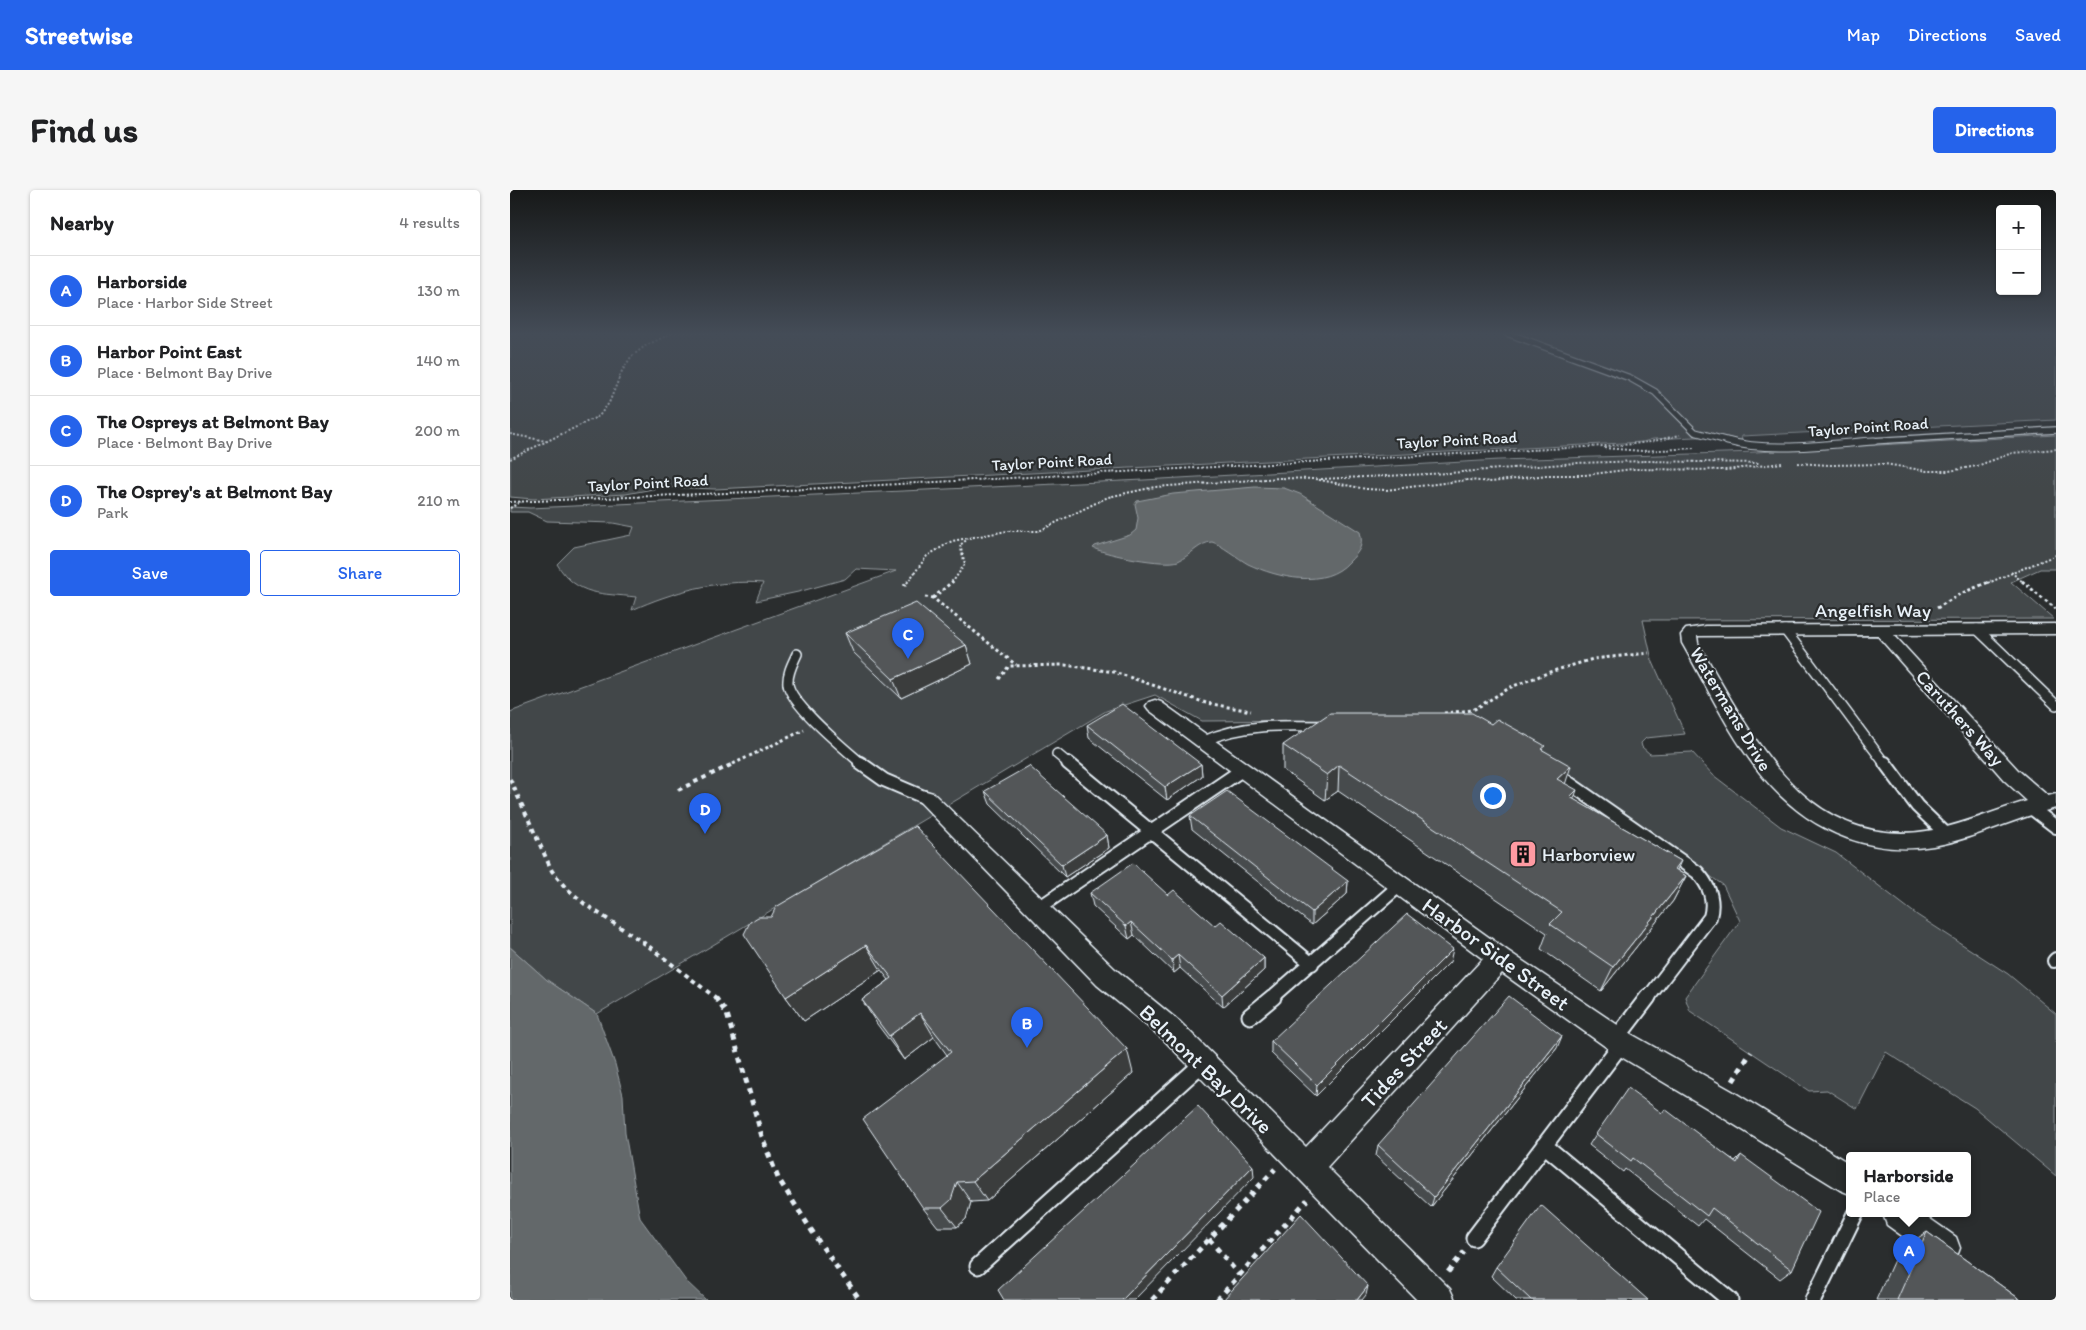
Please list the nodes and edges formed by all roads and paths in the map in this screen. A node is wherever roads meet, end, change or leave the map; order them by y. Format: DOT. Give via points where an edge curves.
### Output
graph roads {
  1 [pos="617,385"];
  2 [pos="1641,385"];
  3 [pos="2056,430"];
  4 [pos="1695,432"];
  5 [pos="510,434"];
  6 [pos="547,441"];
  7 [pos="1795,446"];
  8 [pos="1596,447"];
  9 [pos="1697,448"];
  10 [pos="2056,449"];
  11 [pos="510,460"];
  12 [pos="1787,463"];
  13 [pos="1792,463"];
  14 [pos="1315,479"];
  15 [pos="510,502"];
  16 [pos="521,502"];
  17 [pos="510,508"];
  18 [pos="973,536"];
  19 [pos="2056,555"];
  20 [pos="2011,572"];
  21 [pos="904,586"];
  22 [pos="925,597"];
  23 [pos="933,598"];
  24 [pos="1937,608"];
  25 [pos="2056,610"];
  26 [pos="1977,629"];
  27 [pos="2056,629"];
  28 [pos="1785,630"];
  29 [pos="1881,630"];
  30 [pos="1690,634"];
  31 [pos="1649,653"];
  32 [pos="797,654"];
  33 [pos="1016,666"];
  34 [pos="999,679"];
  35 [pos="2056,704"];
  36 [pos="1155,706"];
  37 [pos="1256,712"];
  38 [pos="1436,713"];
  39 [pos="818,723"];
  40 [pos="1339,726"];
  41 [pos="1204,741"];
  42 [pos="1057,754"];
  43 [pos="1546,767"];
  44 [pos="1242,770"];
  45 [pos="510,779"];
  46 [pos="678,790"];
  47 [pos="926,798"];
  48 [pos="2043,804"];
  49 [pos="2056,827"];
  50 [pos="1151,832"];
  51 [pos="1946,834"];
  52 [pos="1400,885"];
  53 [pos="1037,909"];
  54 [pos="1500,958"];
  55 [pos="1312,964"];
  56 [pos="1250,1016"];
  57 [pos="1619,1041"];
  58 [pos="1751,1052"];
  59 [pos="1203,1063"];
  60 [pos="1722,1101"];
  61 [pos="1544,1145"];
  62 [pos="1307,1167"];
  63 [pos="1846,1178"];
  64 [pos="1854,1217"];
  65 [pos="1914,1219"];
  66 [pos="1474,1238"];
  67 [pos="1209,1239"];
  68 [pos="1964,1262"];
  69 [pos="978,1266"];
  70 [pos="1239,1275"];
  71 [pos="1433,1298"];
  72 [pos="860,1300"];
  73 [pos="1152,1300"];
  74 [pos="1217,1300"];
  75 [pos="1730,1300"];
  76 [pos="1813,1300"];
  1 -- 6 [label="path" via="606,410"];
  2 -- 4 [label="lane" via="1661,397"];
  3 -- 7 [label="lane, Taylor Point Road"];
  4 -- 7 [label="lane, Taylor Point Road" via="1745,445"];
  4 -- 8 [label="path, Taylor Point Road" via="1650,442"];
  5 -- 6 [label="path"];
  6 -- 11 [label="path"];
  7 -- 14 [label="path" via="1799,453 1797,456 1756,463 1576,463"];
  8 -- 9 [label="path, Taylor Point Road" via="1642,451"];
  8 -- 16 [label="path, Taylor Point Road"];
  10 -- 13 [label="path" via="2019,452 1977,466 1949,471 1926,471 1885,464"];
  12 -- 14 [label="path" via="1736,470 1633,469 1492,482 1468,480 1386,490"];
  14 -- 18 [label="path" via="1280,478 1138,490 1108,497 1039,530"];
  15 -- 16 [label="path, Taylor Point Road"];
  16 -- 17 [label="path"];
  18 -- 21 [label="path" via="952,541 927,556"];
  18 -- 23 [label="path" via="960,545 965,564 959,575"];
  19 -- 20 [label="path"];
  20 -- 24 [label="path" via="1960,594"];
  20 -- 25 [label="path"];
  22 -- 23 [label="path"];
  23 -- 33 [label="path"];
  26 -- 27 [label="street, Angelfish Way"];
  26 -- 29 [label="street, Angelfish Way"];
  26 -- 35 [label="lane"];
  28 -- 29 [label="street, Angelfish Way"];
  28 -- 30 [label="street, Angelfish Way" via="1706,630"];
  28 -- 51 [label="lane" via="1917,806"];
  29 -- 48 [label="street, Caruthers Way" via="2011,775"];
  30 -- 51 [label="street, Watermans Drive" via="1690,643 1750,745 1766,770 1795,799 1840,828 1861,835 1916,840"];
  31 -- 38 [label="path" via="1584,662 1511,687 1473,710"];
  32 -- 39 [label="lane" via="788,676 789,687"];
  33 -- 34 [label="path" via="1009,666"];
  33 -- 37 [label="path" via="1065,665 1114,672 1206,703"];
  36 -- 41 [label="street, Harbor Side Street"];
  39 -- 46 [label="path"];
  39 -- 47 [label="lane" via="872,772 895,786"];
  40 -- 41 [label="lane" via="1272,727 1220,734"];
  41 -- 44 [label="street, Harbor Side Street"];
  42 -- 50 [label="lane"];
  43 -- 57 [label="lane" via="1697,872 1711,895 1710,917"];
  44 -- 50 [label="lane"];
  44 -- 52 [label="street, Harbor Side Street"];
  45 -- 72 [label="path" via="552,871 565,887 586,906 668,960 722,1005 735,1037 763,1140 778,1178"];
  47 -- 53 [label="street, Belmont Bay Drive"];
  48 -- 49 [label="lane"];
  48 -- 51 [label="street, Watermans Drive"];
  50 -- 53 [label="lane"];
  50 -- 55 [label="lane"];
  52 -- 54 [label="street, Harbor Side Street"];
  52 -- 55 [label="lane"];
  53 -- 59 [label="street, Belmont Bay Drive" via="1106,977 1171,1030"];
  54 -- 57 [label="street, Harbor Side Street"];
  54 -- 62 [label="street, Tides Street"];
  55 -- 56 [label="lane"];
  57 -- 60 [label="street, Harbor Side Street"];
  57 -- 61 [label="lane"];
  58 -- 60 [label="path"];
  59 -- 62 [label="street, Belmont Bay Drive"];
  59 -- 69 [label="lane"];
  60 -- 63 [label="street, Harbor Side Street"];
  61 -- 66 [label="lane"];
  61 -- 75 [label="lane"];
  62 -- 67 [label="path"];
  62 -- 70 [label="path"];
  62 -- 71 [label="street, Belmont Bay Drive"];
  64 -- 76 [label="lane"];
  65 -- 68 [label="street"];
  66 -- 71 [label="path"];
  67 -- 70 [label="path"];
  67 -- 73 [label="path"];
  70 -- 74 [label="path"];
}
